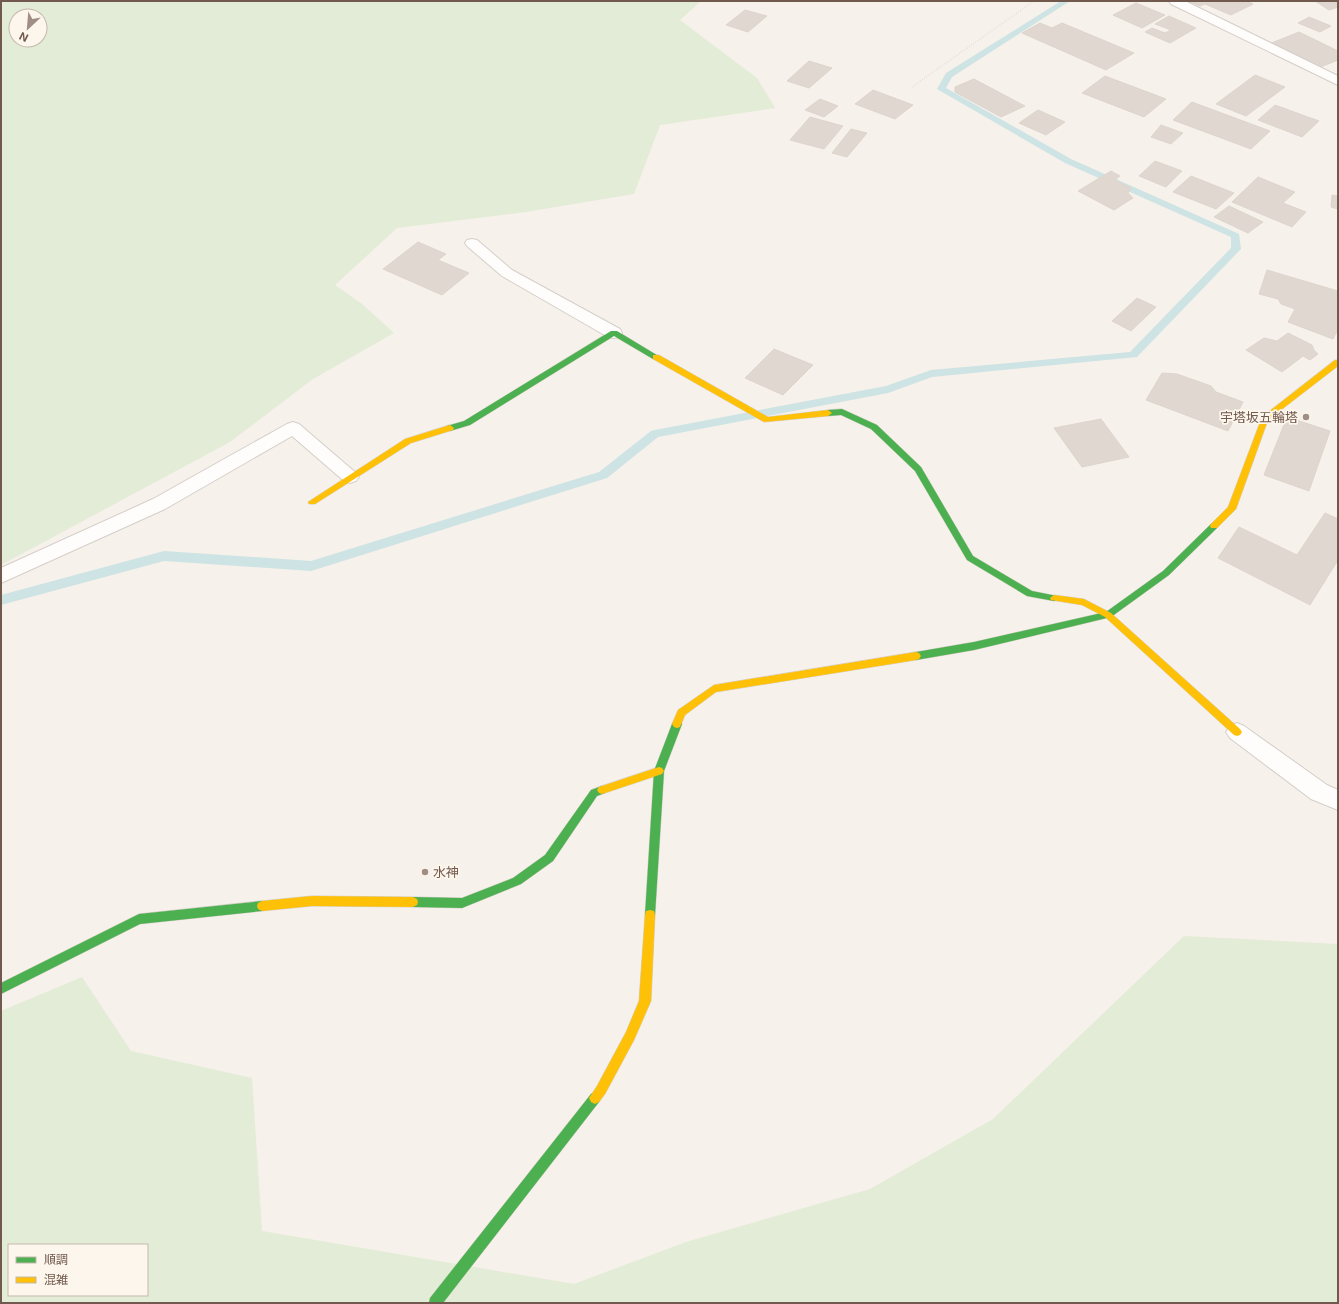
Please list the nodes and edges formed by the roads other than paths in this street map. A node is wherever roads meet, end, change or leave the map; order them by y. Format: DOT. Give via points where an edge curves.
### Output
graph roads {
  1 [pos="1175,1"];
  2 [pos="1338,81"];
  3 [pos="472,243"];
  4 [pos="614,333"];
  5 [pos="1338,362"];
  6 [pos="350,477"];
  7 [pos="312,502"];
  8 [pos="1,576"];
  9 [pos="1108,615"];
  10 [pos="1237,732"];
  11 [pos="659,771"];
  12 [pos="1338,800"];
  13 [pos="1,988"];
  14 [pos="435,1303"];
  1 -- 2 [label="street"];
  3 -- 4 [label="lane" via="507,273"];
  4 -- 6 [label="street" via="467,423 408,441"];
  4 -- 9 [label="street" via="767,420 842,412 874,427 918,469 970,558 1030,594 1084,602"];
  5 -- 9 [label="street" via="1265,419 1232,509 1166,573"];
  6 -- 7 [label="street"];
  6 -- 8 [label="lane" via="293,428 159,504"];
  9 -- 10 [label="street"];
  9 -- 11 [label="street" via="974,646 714,689 681,713"];
  10 -- 12 [label="lane" via="1319,792"];
  11 -- 13 [label="street" via="594,793 548,858 517,881 462,903 312,901 139,919"];
  11 -- 14 [label="street" via="645,1000 630,1036 601,1090"];
}
